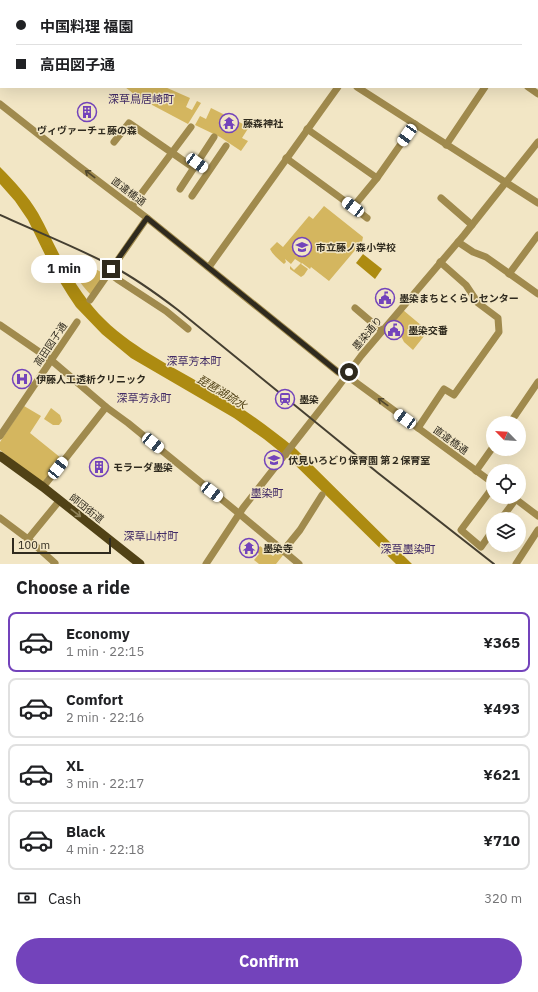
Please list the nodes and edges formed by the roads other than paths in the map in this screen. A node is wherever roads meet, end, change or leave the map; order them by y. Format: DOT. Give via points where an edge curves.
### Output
graph roads {
  1 [pos="337,88"];
  2 [pos="359,88"];
  3 [pos="484,88"];
  4 [pos="529,88"];
  5 [pos="538,94"];
  6 [pos="0,104"];
  7 [pos="415,124"];
  8 [pos="191,126"];
  9 [pos="307,129"];
  10 [pos="214,137"];
  11 [pos="114,142"];
  12 [pos="538,142"];
  13 [pos="446,145"];
  14 [pos="226,146"];
  15 [pos="172,152"];
  16 [pos="286,158"];
  17 [pos="196,165"];
  18 [pos="208,171"];
  19 [pos="377,178"];
  20 [pos="504,180"];
  21 [pos="180,189"];
  22 [pos="192,196"];
  23 [pos="441,198"];
  24 [pos="538,204"];
  25 [pos="132,206"];
  26 [pos="353,207"];
  27 [pos="147,218"];
  28 [pos="367,218"];
  29 [pos="472,225"];
  30 [pos="538,235"];
  31 [pos="458,242"];
  32 [pos="440,262"];
  33 [pos="209,267"];
  34 [pos="109,273"];
  35 [pos="509,274"];
  36 [pos="538,294"];
  37 [pos="90,300"];
  38 [pos="355,308"];
  39 [pos="77,322"];
  40 [pos="0,325"];
  41 [pos="188,329"];
  42 [pos="382,331"];
  43 [pos="51,360"];
  44 [pos="345,377"];
  45 [pos="538,382"];
  46 [pos="106,407"];
  47 [pos="515,416"];
  48 [pos="418,428"];
  49 [pos="0,436"];
  50 [pos="0,456"];
  51 [pos="487,456"];
  52 [pos="476,471"];
  53 [pos="486,478"];
  54 [pos="43,488"];
  55 [pos="322,495"];
  56 [pos="486,496"];
  57 [pos="60,500"];
  58 [pos="522,504"];
  59 [pos="239,514"];
  60 [pos="538,516"];
  61 [pos="0,518"];
  62 [pos="538,530"];
  63 [pos="28,539"];
  64 [pos="486,540"];
  65 [pos="283,551"];
  66 [pos="54,564"];
  67 [pos="140,564"];
  68 [pos="206,564"];
  69 [pos="298,564"];
  70 [pos="516,564"];
  1 -- 9 [label="street"];
  2 -- 7 [label="street"];
  3 -- 13 [label="street"];
  4 -- 5 [label="street"];
  25 -- 6 [label="street, 直違橋通, one-way"];
  7 -- 13 [label="street"];
  7 -- 19 [label="street"];
  8 -- 15 [label="street"];
  9 -- 16 [label="street"];
  9 -- 19 [label="street"];
  10 -- 17 [label="street"];
  11 -- 15 [label="street" via="129,123"];
  12 -- 20 [label="street, 墨染通り"];
  13 -- 20 [label="street"];
  14 -- 18 [label="street"];
  15 -- 17 [label="street"];
  15 -- 25 [label="street"];
  16 -- 26 [label="street"];
  16 -- 33 [label="street"];
  17 -- 18 [label="street"];
  17 -- 21 [label="street"];
  18 -- 22 [label="street"];
  19 -- 26 [label="street"];
  20 -- 24 [label="street"];
  20 -- 29 [label="street, 墨染通り"];
  23 -- 29 [label="street"];
  25 -- 27 [label="street, 直違橋通"];
  26 -- 28 [label="street"];
  27 -- 33 [label="street, 直違橋通"];
  27 -- 34 [label="street"];
  29 -- 31 [label="street, 墨染通り"];
  30 -- 35 [label="street"];
  31 -- 32 [label="street, 墨染通り"];
  31 -- 35 [label="street" via="486,257"];
  32 -- 42 [label="street, 墨染通り"];
  32 -- 48 [label="street" via="466,285 478,302 498,318 499,332 454,395 444,389"];
  33 -- 44 [label="street, 直違橋通"];
  34 -- 37 [label="street"];
  34 -- 41 [label="street"];
  35 -- 36 [label="street"];
  38 -- 42 [label="street"];
  39 -- 43 [label="street, 高田図子通"];
  40 -- 43 [label="street"];
  42 -- 44 [label="street, 墨染通り"];
  43 -- 46 [label="street"];
  43 -- 49 [label="street, 高田図子通"];
  48 -- 44 [label="street, 直違橋通, one-way" via="350,378"];
  44 -- 59 [label="street, 墨染通り"];
  45 -- 47 [label="street"];
  46 -- 54 [label="street"];
  46 -- 59 [label="street"];
  48 -- 52 [label="street, 直違橋通"];
  50 -- 54 [label="main road, 師団街道"];
  51 -- 52 [label="street"];
  52 -- 53 [label="street, 直違橋通"];
  54 -- 57 [label="main road, 師団街道"];
  55 -- 65 [label="street"];
  56 -- 64 [label="street" via="461,530 480,548"];
  57 -- 63 [label="street"];
  57 -- 67 [label="main road, 師団街道, one-way"];
  58 -- 60 [label="street"];
  59 -- 65 [label="street"];
  59 -- 68 [label="street, 墨染通り"];
  61 -- 63 [label="street"];
  62 -- 70 [label="street"];
  63 -- 66 [label="street"];
  65 -- 69 [label="street"];
}
